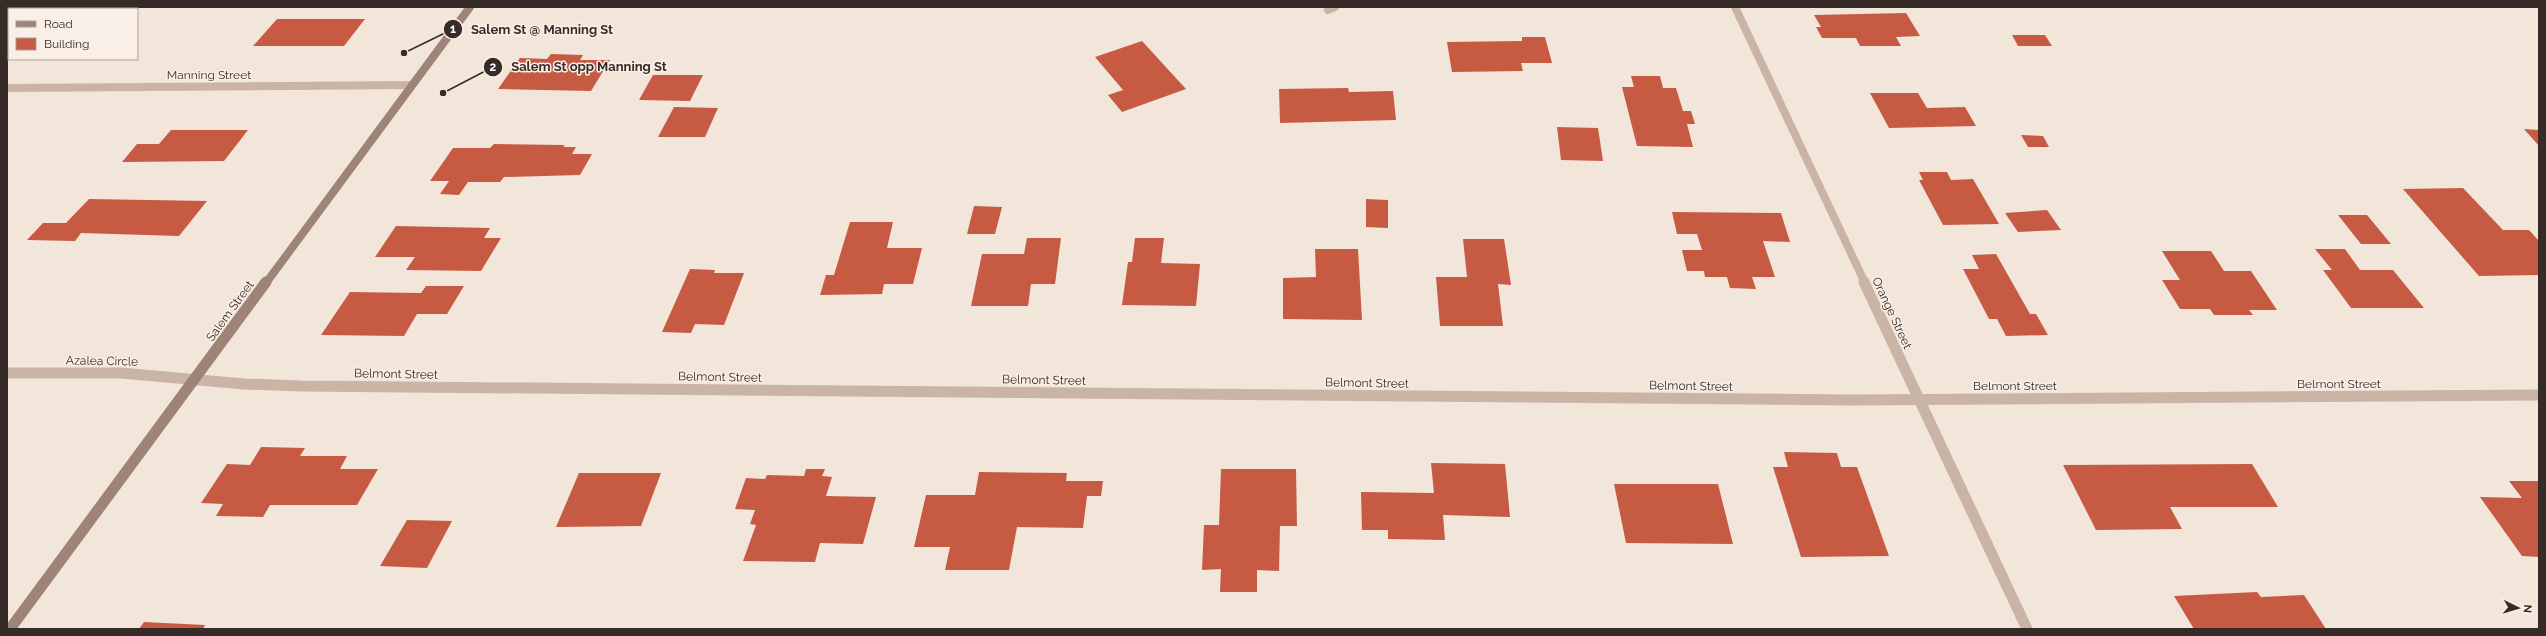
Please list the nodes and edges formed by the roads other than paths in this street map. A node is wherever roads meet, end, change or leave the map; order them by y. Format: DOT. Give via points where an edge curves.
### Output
graph roads {
  1 [pos="470,7"];
  2 [pos="1734,7"];
  3 [pos="411,85"];
  4 [pos="7,88"];
  5 [pos="7,374"];
  6 [pos="196,378"];
  7 [pos="2539,395"];
  8 [pos="1919,400"];
  9 [pos="10,629"];
  10 [pos="2027,629"];
  1 -- 3 [label="main road, Salem Street"];
  2 -- 8 [label="street, Orange Street"];
  3 -- 4 [label="street, Manning Street"];
  3 -- 6 [label="main road, Salem Street"];
  5 -- 6 [label="street, Azalea Circle" via="109,373"];
  6 -- 8 [label="street, Belmont Street" via="244,384 301,386"];
  6 -- 9 [label="main road, Salem Street"];
  7 -- 8 [label="street, Belmont Street"];
  8 -- 10 [label="street, Orange Street"];
}
